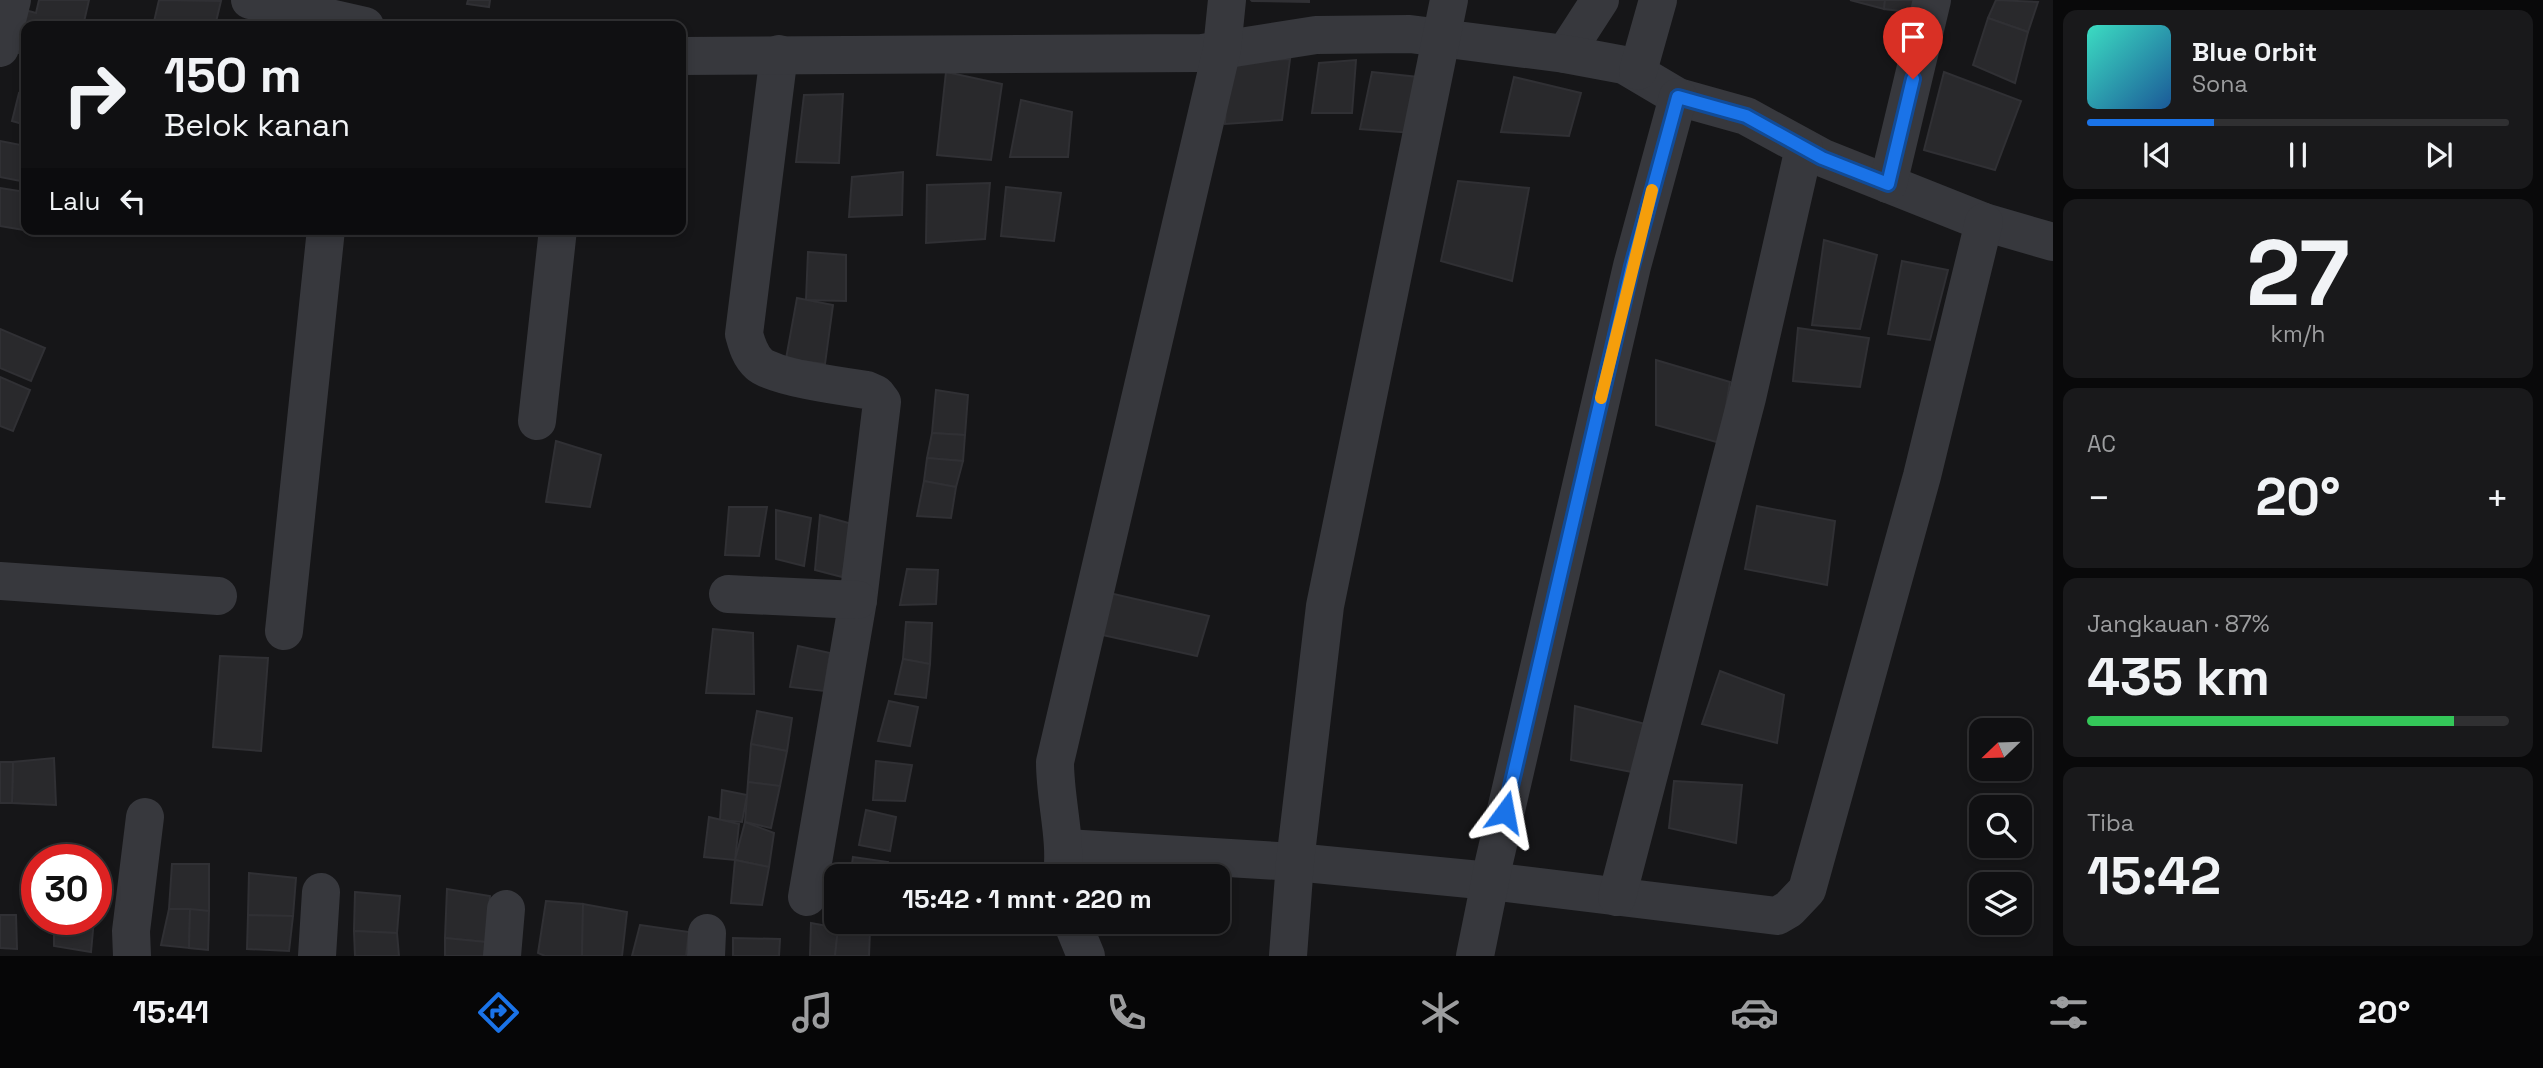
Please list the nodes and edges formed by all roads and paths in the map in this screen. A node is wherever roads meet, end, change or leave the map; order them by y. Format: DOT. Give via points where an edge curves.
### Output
graph roads {
  1 [pos="12,0"];
  2 [pos="250,0"];
  3 [pos="1227,0"];
  4 [pos="1449,0"];
  5 [pos="1600,0"];
  6 [pos="1658,0"];
  7 [pos="1932,0"];
  8 [pos="354,19"];
  9 [pos="1444,38"];
  10 [pos="0,48"];
  11 [pos="1222,49"];
  12 [pos="779,54"];
  13 [pos="1565,54"];
  14 [pos="686,56"];
  15 [pos="1638,71"];
  16 [pos="1678,97"];
  17 [pos="1804,148"];
  18 [pos="1888,184"];
  19 [pos="1984,222"];
  20 [pos="325,235"];
  21 [pos="557,235"];
  22 [pos="2053,242"];
  23 [pos="537,421"];
  24 [pos="0,581"];
  25 [pos="728,594"];
  26 [pos="218,596"];
  27 [pos="858,600"];
  28 [pos="284,631"];
  29 [pos="145,817"];
  30 [pos="1064,862"];
  31 [pos="1295,862"];
  32 [pos="1490,881"];
  33 [pos="321,892"];
  34 [pos="807,897"];
  35 [pos="1618,897"];
  36 [pos="506,909"];
  37 [pos="1077,934"];
  38 [pos="132,956"];
  39 [pos="317,956"];
  40 [pos="502,956"];
  41 [pos="1086,956"];
  42 [pos="1288,956"];
  43 [pos="1475,956"];
  1 -- 10 [label="street"];
  2 -- 8 [label="street"];
  3 -- 11 [label="street"];
  4 -- 9 [label="street"];
  5 -- 13 [label="street"];
  6 -- 15 [label="street"];
  7 -- 18 [label="street"];
  9 -- 11 [label="street" via="1316,35"];
  9 -- 13 [label="street"];
  9 -- 31 [label="street" via="1325,606"];
  11 -- 12 [label="street" via="1133,54"];
  11 -- 30 [label="street" via="1055,762"];
  12 -- 14 [label="street"];
  12 -- 27 [label="street" via="744,334 760,366 867,390 882,402"];
  13 -- 15 [label="street"];
  15 -- 16 [label="street"];
  16 -- 17 [label="street" via="1746,116"];
  16 -- 32 [label="street" via="1632,266"];
  17 -- 18 [label="street"];
  17 -- 35 [label="street" via="1747,398"];
  18 -- 19 [label="street"];
  19 -- 22 [label="street"];
  19 -- 35 [label="street" via="1922,476 1807,890 1777,916"];
  20 -- 28 [label="street"];
  21 -- 23 [label="street"];
  24 -- 26 [label="street"];
  25 -- 27 [label="street"];
  27 -- 34 [label="street"];
  29 -- 38 [label="street"];
  30 -- 31 [label="street"];
  31 -- 32 [label="street"];
  31 -- 42 [label="street"];
  32 -- 35 [label="street"];
  32 -- 43 [label="street"];
  33 -- 39 [label="street"];
  36 -- 40 [label="street"];
  37 -- 41 [label="street"];
}
